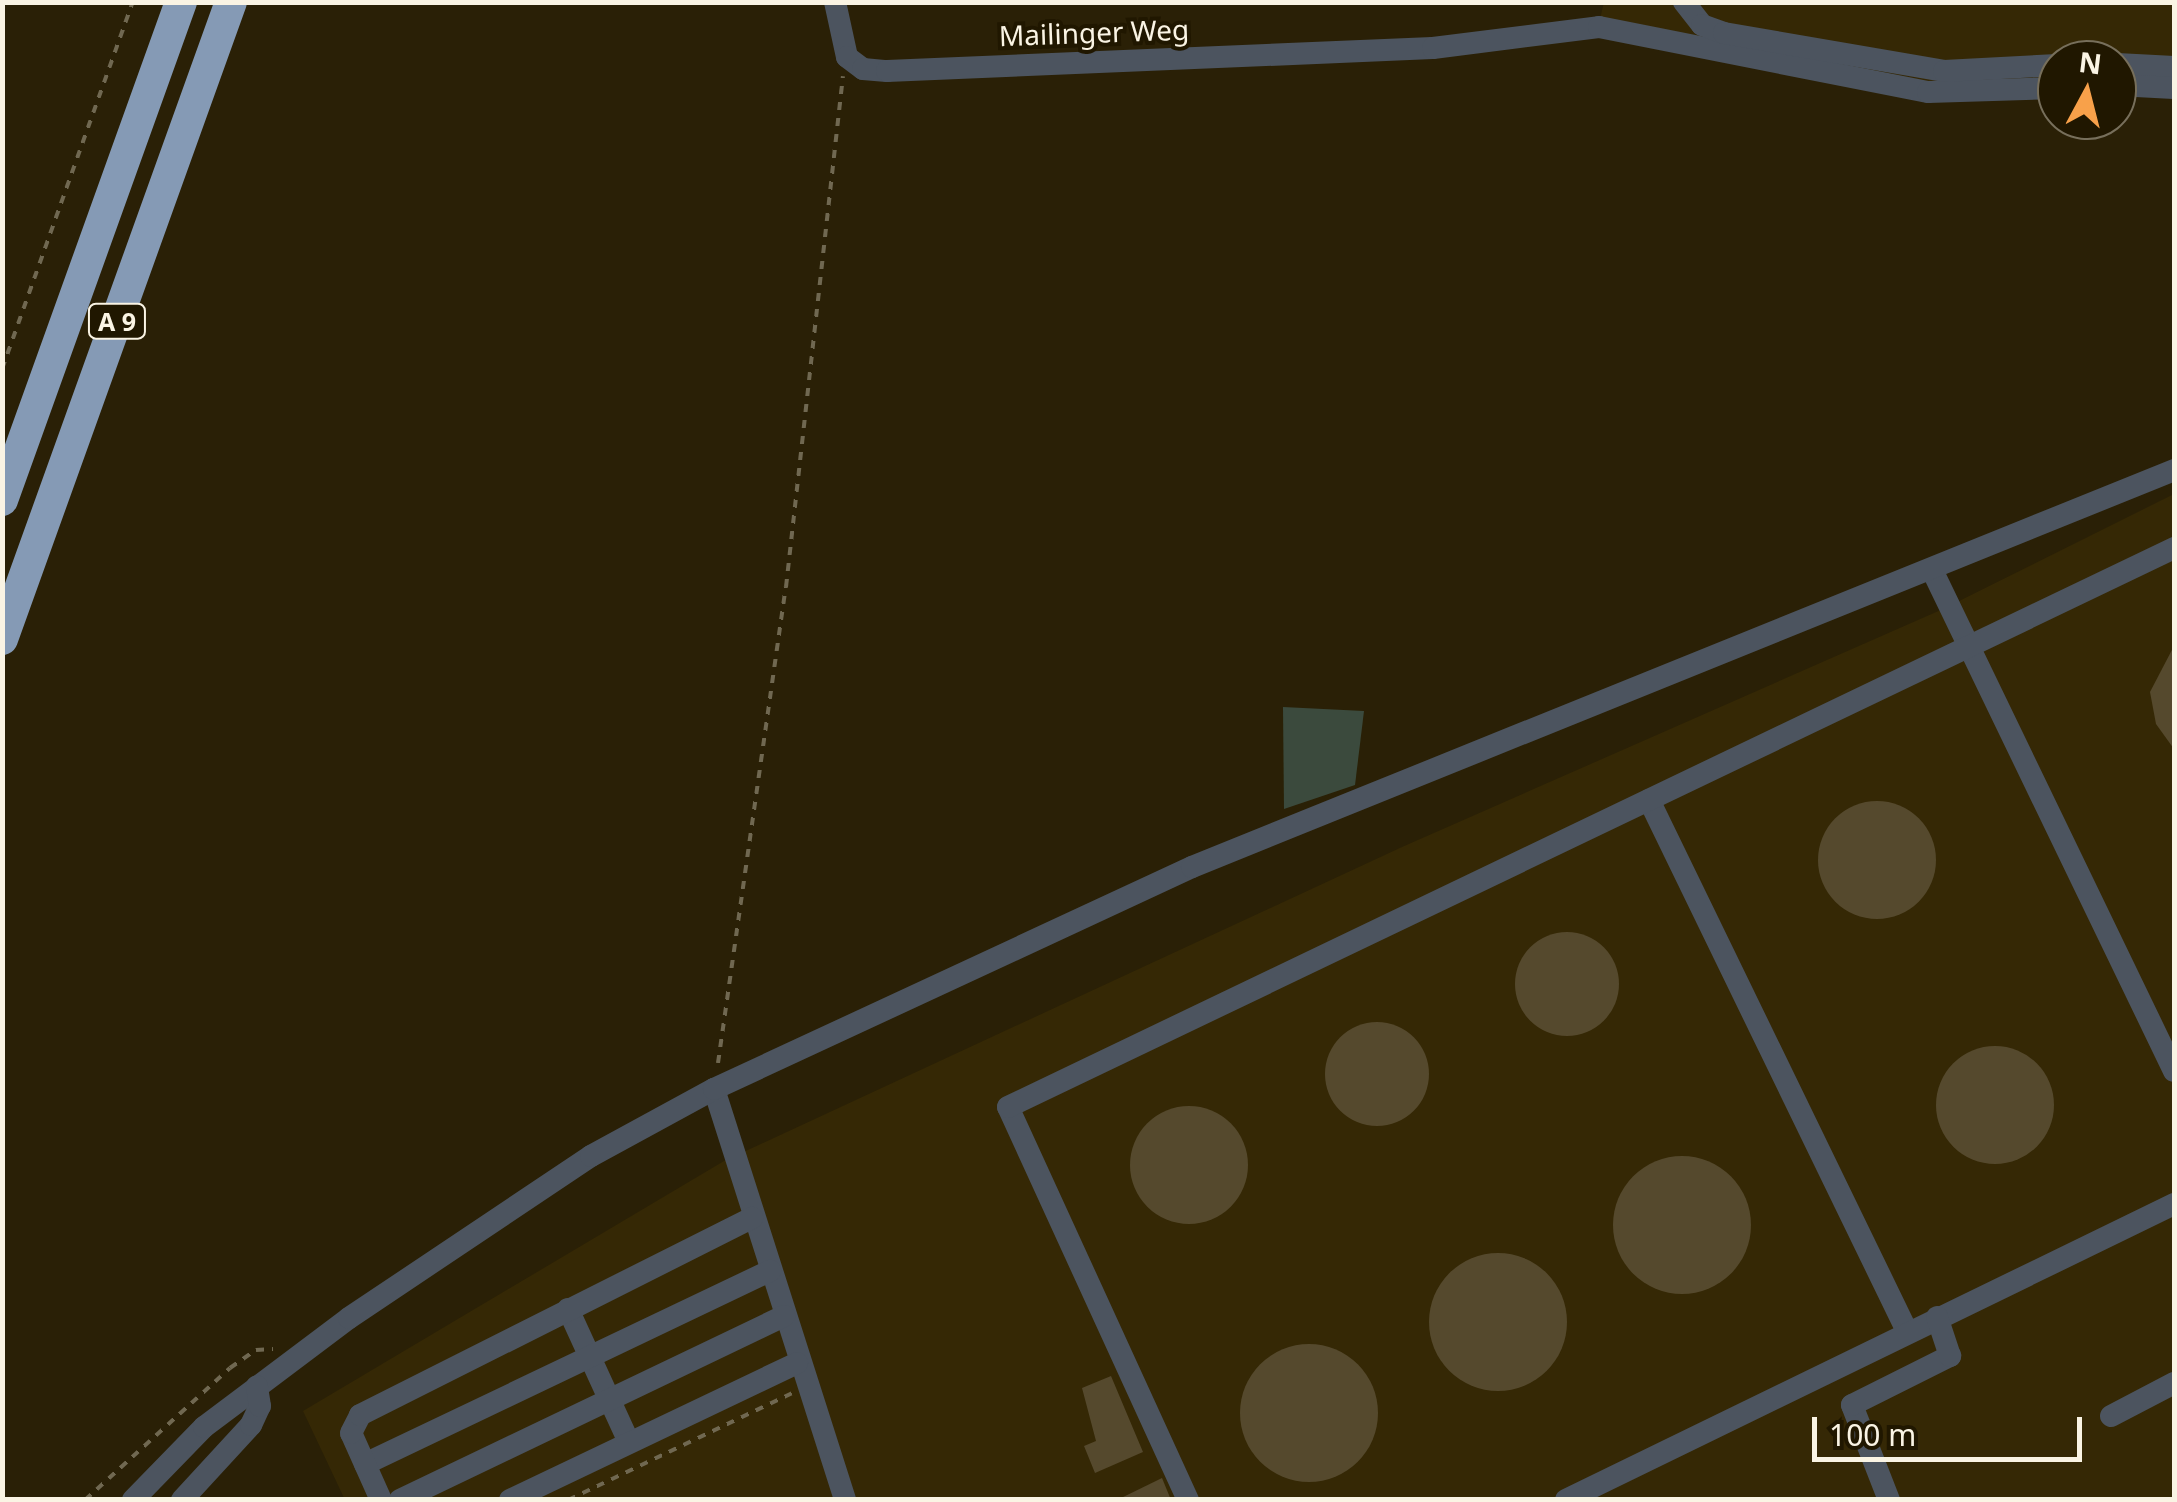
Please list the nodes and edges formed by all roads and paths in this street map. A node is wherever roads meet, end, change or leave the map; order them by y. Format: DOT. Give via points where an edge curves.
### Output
graph roads {
  1 [pos="133,2"];
  2 [pos="181,2"];
  3 [pos="230,2"];
  4 [pos="834,2"];
  5 [pos="1684,2"];
  6 [pos="847,56"];
  7 [pos="2137,65"];
  8 [pos="2037,66"];
  9 [pos="2174,67"];
  10 [pos="2137,87"];
  11 [pos="2174,88"];
  12 [pos="2037,89"];
  13 [pos="2,370"];
  14 [pos="2174,470"];
  15 [pos="2,500"];
  16 [pos="2174,548"];
  17 [pos="1933,572"];
  18 [pos="2,639"];
  19 [pos="1969,644"];
  20 [pos="1649,800"];
  21 [pos="2174,1071"];
  22 [pos="714,1090"];
  23 [pos="2174,1204"];
  24 [pos="752,1218"];
  25 [pos="770,1270"];
  26 [pos="568,1309"];
  27 [pos="784,1316"];
  28 [pos="1936,1317"];
  29 [pos="1907,1331"];
  30 [pos="590,1358"];
  31 [pos="288,1362"];
  32 [pos="798,1363"];
  33 [pos="2174,1382"];
  34 [pos="257,1386"];
  35 [pos="805,1386"];
  36 [pos="609,1399"];
  37 [pos="2111,1416"];
  38 [pos="629,1442"];
  39 [pos="364,1464"];
  40 [pos="84,1500"];
  41 [pos="133,1500"];
  42 [pos="182,1500"];
  43 [pos="381,1500"];
  44 [pos="400,1500"];
  45 [pos="510,1500"];
  46 [pos="568,1500"];
  47 [pos="845,1500"];
  48 [pos="1188,1500"];
  49 [pos="1566,1500"];
  50 [pos="1889,1500"];
  1 -- 13 [label="path"];
  2 -- 15 [label="highway, A 9"];
  3 -- 18 [label="highway, A 9"];
  4 -- 6 [label="street"];
  5 -- 8 [label="street" via="1702,24 1724,33 1944,71"];
  6 -- 12 [label="street, Mailinger Weg" via="863,70 887,72 1432,48 1599,27 1928,92"];
  6 -- 22 [label="path" via="786,587"];
  7 -- 9 [label="street"];
  10 -- 11 [label="street"];
  14 -- 17 [label="street"];
  16 -- 19 [label="street"];
  17 -- 19 [label="street"];
  17 -- 22 [label="street" via="1192,867"];
  19 -- 20 [label="street"];
  19 -- 21 [label="street"];
  20 -- 29 [label="street"];
  20 -- 48 [label="street" via="1008,1108"];
  22 -- 24 [label="street"];
  22 -- 31 [label="street" via="591,1156"];
  23 -- 28 [label="street"];
  24 -- 25 [label="street"];
  24 -- 26 [label="street"];
  25 -- 27 [label="street"];
  25 -- 30 [label="street"];
  26 -- 30 [label="street"];
  26 -- 39 [label="street" via="360,1414 351,1434"];
  27 -- 32 [label="street"];
  27 -- 36 [label="street"];
  28 -- 29 [label="street"];
  28 -- 50 [label="street" via="1950,1356 1852,1406"];
  29 -- 49 [label="street"];
  30 -- 36 [label="street"];
  30 -- 39 [label="street"];
  31 -- 34 [label="street"];
  31 -- 40 [label="path" via="270,1348 244,1356"];
  32 -- 35 [label="street"];
  32 -- 38 [label="street"];
  33 -- 37 [label="street"];
  34 -- 41 [label="street"];
  34 -- 42 [label="street" via="260,1406 250,1425"];
  35 -- 46 [label="path"];
  35 -- 47 [label="street"];
  36 -- 38 [label="street"];
  36 -- 44 [label="street"];
  38 -- 45 [label="street"];
  39 -- 43 [label="street"];
}
